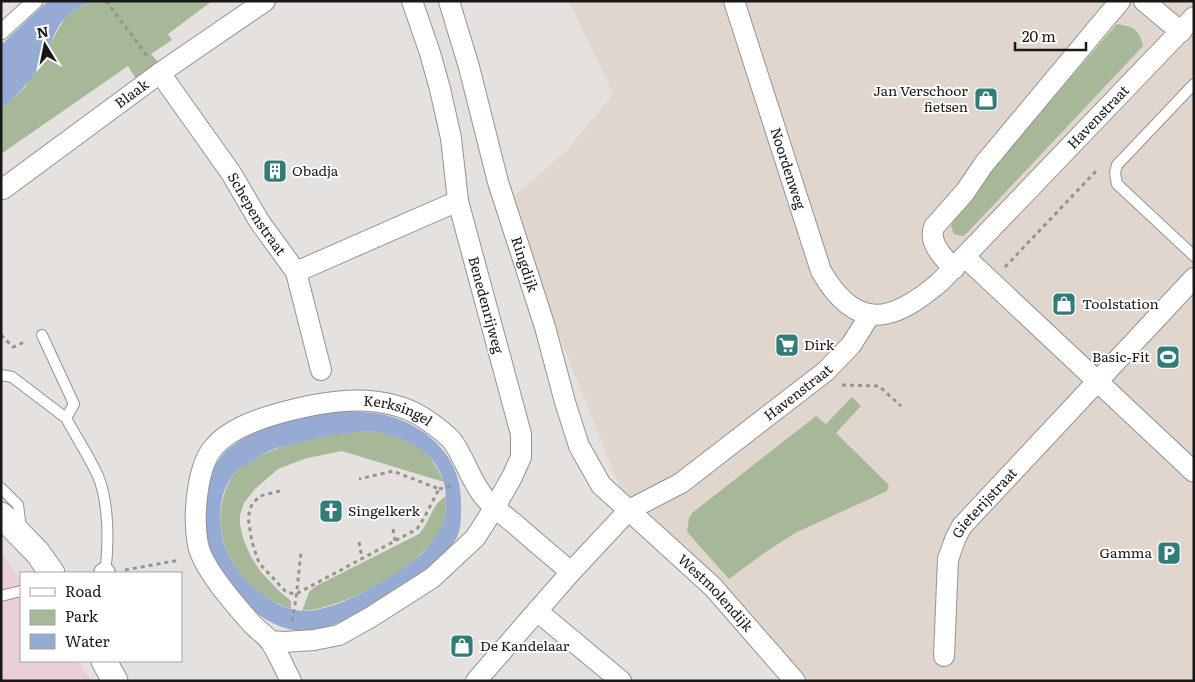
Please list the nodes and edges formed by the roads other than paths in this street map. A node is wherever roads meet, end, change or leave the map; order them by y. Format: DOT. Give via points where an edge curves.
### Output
graph roads {
  1 [pos="34,1"];
  2 [pos="265,1"];
  3 [pos="412,1"];
  4 [pos="449,1"];
  5 [pos="734,1"];
  6 [pos="1120,1"];
  7 [pos="1144,1"];
  8 [pos="1187,24"];
  9 [pos="1,32"];
  10 [pos="160,73"];
  11 [pos="1194,84"];
  12 [pos="2,190"];
  13 [pos="458,200"];
  14 [pos="1194,256"];
  15 [pos="959,263"];
  16 [pos="296,272"];
  17 [pos="1194,278"];
  18 [pos="870,315"];
  19 [pos="42,335"];
  20 [pos="321,370"];
  21 [pos="1,375"];
  22 [pos="1097,383"];
  23 [pos="66,418"];
  24 [pos="1194,472"];
  25 [pos="1,488"];
  26 [pos="495,508"];
  27 [pos="629,510"];
  28 [pos="1,515"];
  29 [pos="12,535"];
  30 [pos="51,572"];
  31 [pos="104,572"];
  32 [pos="571,572"];
  33 [pos="20,591"];
  34 [pos="1,596"];
  35 [pos="537,611"];
  36 [pos="270,641"];
  37 [pos="944,656"];
  38 [pos="105,662"];
  39 [pos="115,681"];
  40 [pos="290,681"];
  41 [pos="476,681"];
  42 [pos="621,681"];
  43 [pos="796,681"];
  1 -- 9 [label="street"];
  2 -- 10 [label="street, Blaak"];
  3 -- 13 [label="street, Benedenrijweg" via="440,89 451,138"];
  4 -- 27 [label="street, Ringdijk" via="498,182 579,446 601,485"];
  5 -- 18 [label="street, Noordenweg" via="821,271 829,285 854,310"];
  6 -- 15 [label="street" via="934,227 933,240 941,255"];
  7 -- 8 [label="street, Havenstraat"];
  8 -- 15 [label="street, Havenstraat"];
  10 -- 12 [label="street, Blaak"];
  10 -- 16 [label="street, Schepenstraat"];
  11 -- 14 [label="lane" via="1117,165 1115,173 1117,184"];
  13 -- 16 [label="street"];
  13 -- 26 [label="street, Benedenrijweg" via="521,434 520,457"];
  15 -- 18 [label="street, Havenstraat" via="925,295 909,305 889,314"];
  15 -- 22 [label="street" via="991,281"];
  16 -- 20 [label="street, Schepenstraat"];
  17 -- 22 [label="street, Gieterijstraat"];
  18 -- 27 [label="street, Havenstraat" via="851,344 826,370 681,482"];
  19 -- 23 [label="lane" via="74,404"];
  21 -- 23 [label="lane" via="12,377"];
  22 -- 24 [label="street"];
  22 -- 37 [label="street, Gieterijstraat" via="962,526 948,559"];
  23 -- 31 [label="lane" via="98,478 102,492 108,556"];
  25 -- 29 [label="lane" via="18,506"];
  26 -- 32 [label="street"];
  26 -- 36 [label="street" via="475,538 432,578 371,617 339,634 314,640"];
  26 -- 36 [label="street, Kerksingel" via="484,497 453,442 422,417 398,408 376,402 329,402 292,409 234,431 214,446 206,462 196,500 196,530 206,566"];
  27 -- 32 [label="street, Havenstraat"];
  27 -- 43 [label="street, Westmolendijk" via="713,587"];
  28 -- 29 [label="street"];
  29 -- 30 [label="street" via="36,552"];
  32 -- 35 [label="street, Havenstraat"];
  33 -- 34 [label="lane"];
  35 -- 41 [label="street, Havenstraat"];
  35 -- 42 [label="street"];
  36 -- 40 [label="street, Kerksingel"];
  38 -- 39 [label="street"];
}
